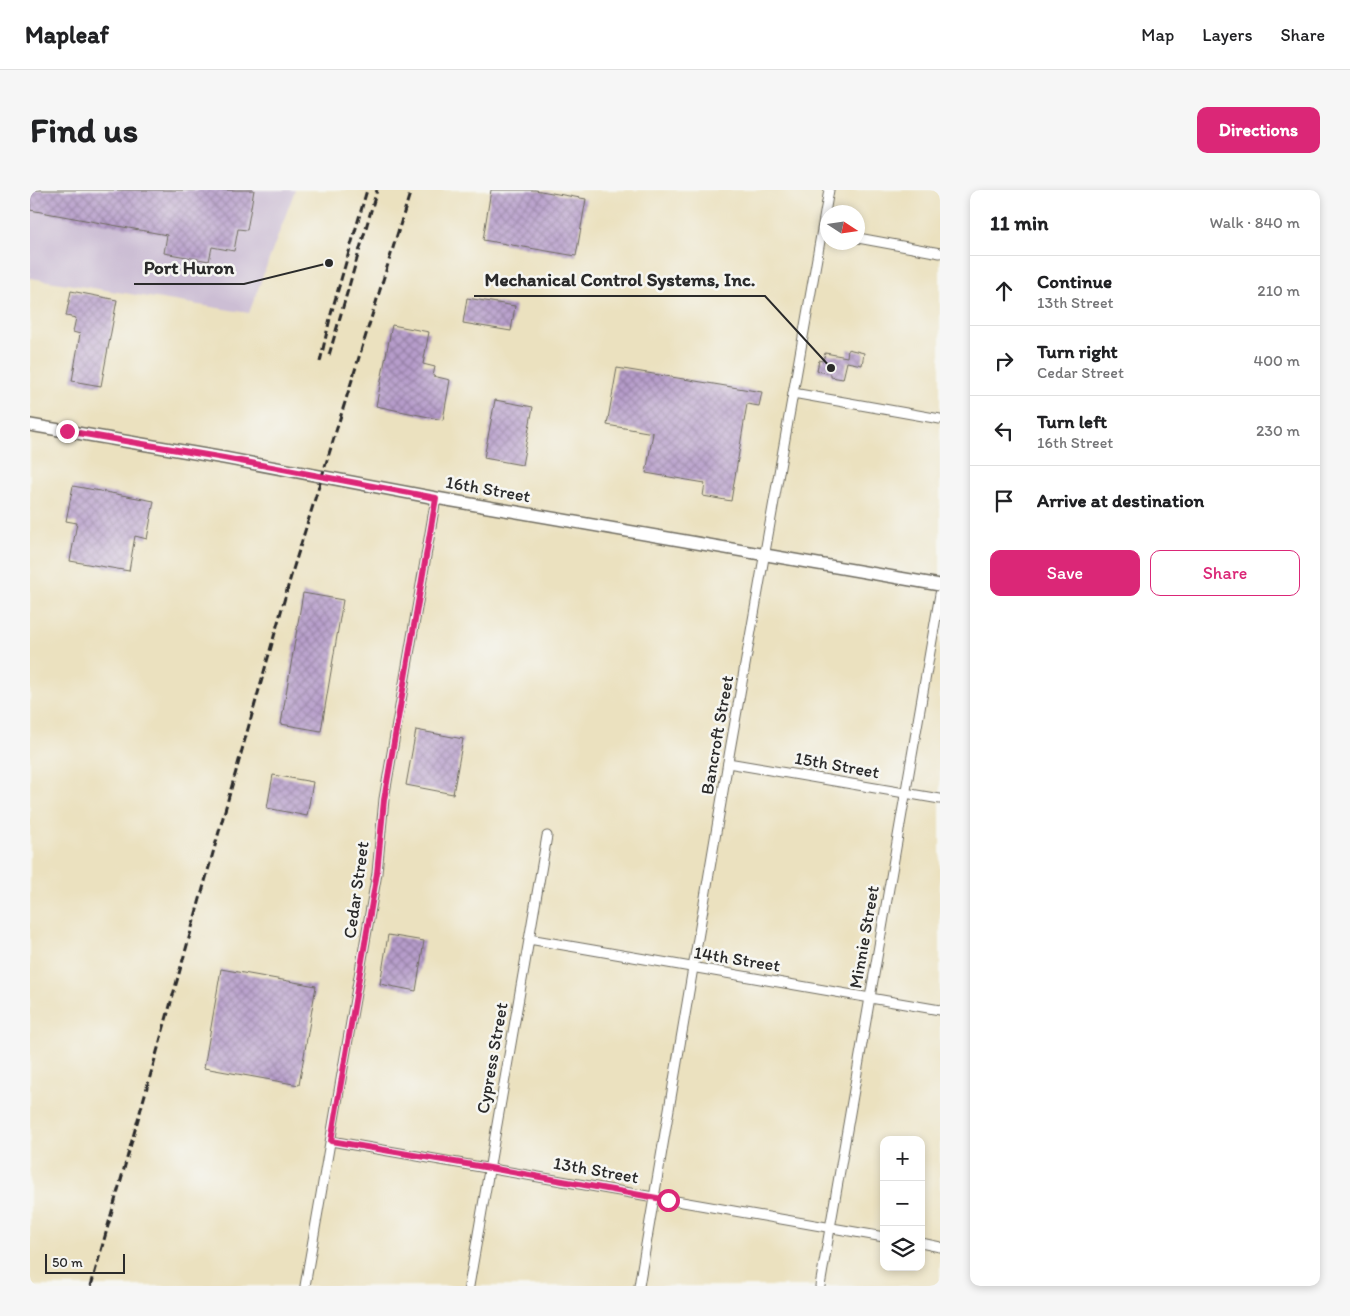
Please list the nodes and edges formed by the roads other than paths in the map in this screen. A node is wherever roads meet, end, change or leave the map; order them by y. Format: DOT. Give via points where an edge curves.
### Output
graph roads {
  1 [pos="830,190"];
  2 [pos="828,205"];
  3 [pos="865,239"];
  4 [pos="822,250"];
  5 [pos="940,253"];
  6 [pos="793,393"];
  7 [pos="940,419"];
  8 [pos="30,425"];
  9 [pos="436,498"];
  10 [pos="765,555"];
  11 [pos="940,585"];
  12 [pos="940,594"];
  13 [pos="728,763"];
  14 [pos="906,793"];
  15 [pos="940,799"];
  16 [pos="547,836"];
  17 [pos="529,939"];
  18 [pos="694,968"];
  19 [pos="869,998"];
  20 [pos="940,1010"];
  21 [pos="331,1141"];
  22 [pos="490,1168"];
  23 [pos="654,1197"];
  24 [pos="830,1228"];
  25 [pos="880,1236"];
  26 [pos="925,1244"];
  27 [pos="940,1247"];
  28 [pos="305,1286"];
  29 [pos="470,1286"];
  30 [pos="639,1286"];
  31 [pos="820,1286"];
  1 -- 2 [label="street, Bancroft Street"];
  3 -- 5 [label="street"];
  4 -- 6 [label="street, Bancroft Street"];
  6 -- 7 [label="street"];
  6 -- 10 [label="street, Bancroft Street"];
  8 -- 9 [label="street, 16th Street"];
  9 -- 10 [label="street, 16th Street"];
  9 -- 21 [label="street, Cedar Street" via="384,800 377,873"];
  10 -- 11 [label="street, 16th Street"];
  10 -- 13 [label="street, Bancroft Street"];
  12 -- 14 [label="street, Minnie Street"];
  13 -- 14 [label="street, 15th Street"];
  13 -- 18 [label="street, Bancroft Street"];
  14 -- 15 [label="street, 15th Street"];
  14 -- 19 [label="street, Minnie Street"];
  16 -- 17 [label="street, Cypress Street"];
  17 -- 18 [label="street, 14th Street"];
  17 -- 22 [label="street, Cypress Street"];
  18 -- 19 [label="street, 14th Street"];
  18 -- 23 [label="street, Bancroft Street"];
  19 -- 20 [label="street, 14th Street"];
  19 -- 24 [label="street, Minnie Street"];
  21 -- 22 [label="street, 13th Street"];
  21 -- 28 [label="street, Cedar Street"];
  22 -- 23 [label="street, 13th Street"];
  22 -- 29 [label="street, Cypress Street"];
  23 -- 24 [label="street, 13th Street"];
  23 -- 30 [label="street, Bancroft Street"];
  24 -- 25 [label="street, 13th Street"];
  24 -- 31 [label="street, Minnie Street"];
  26 -- 27 [label="street"];
}
